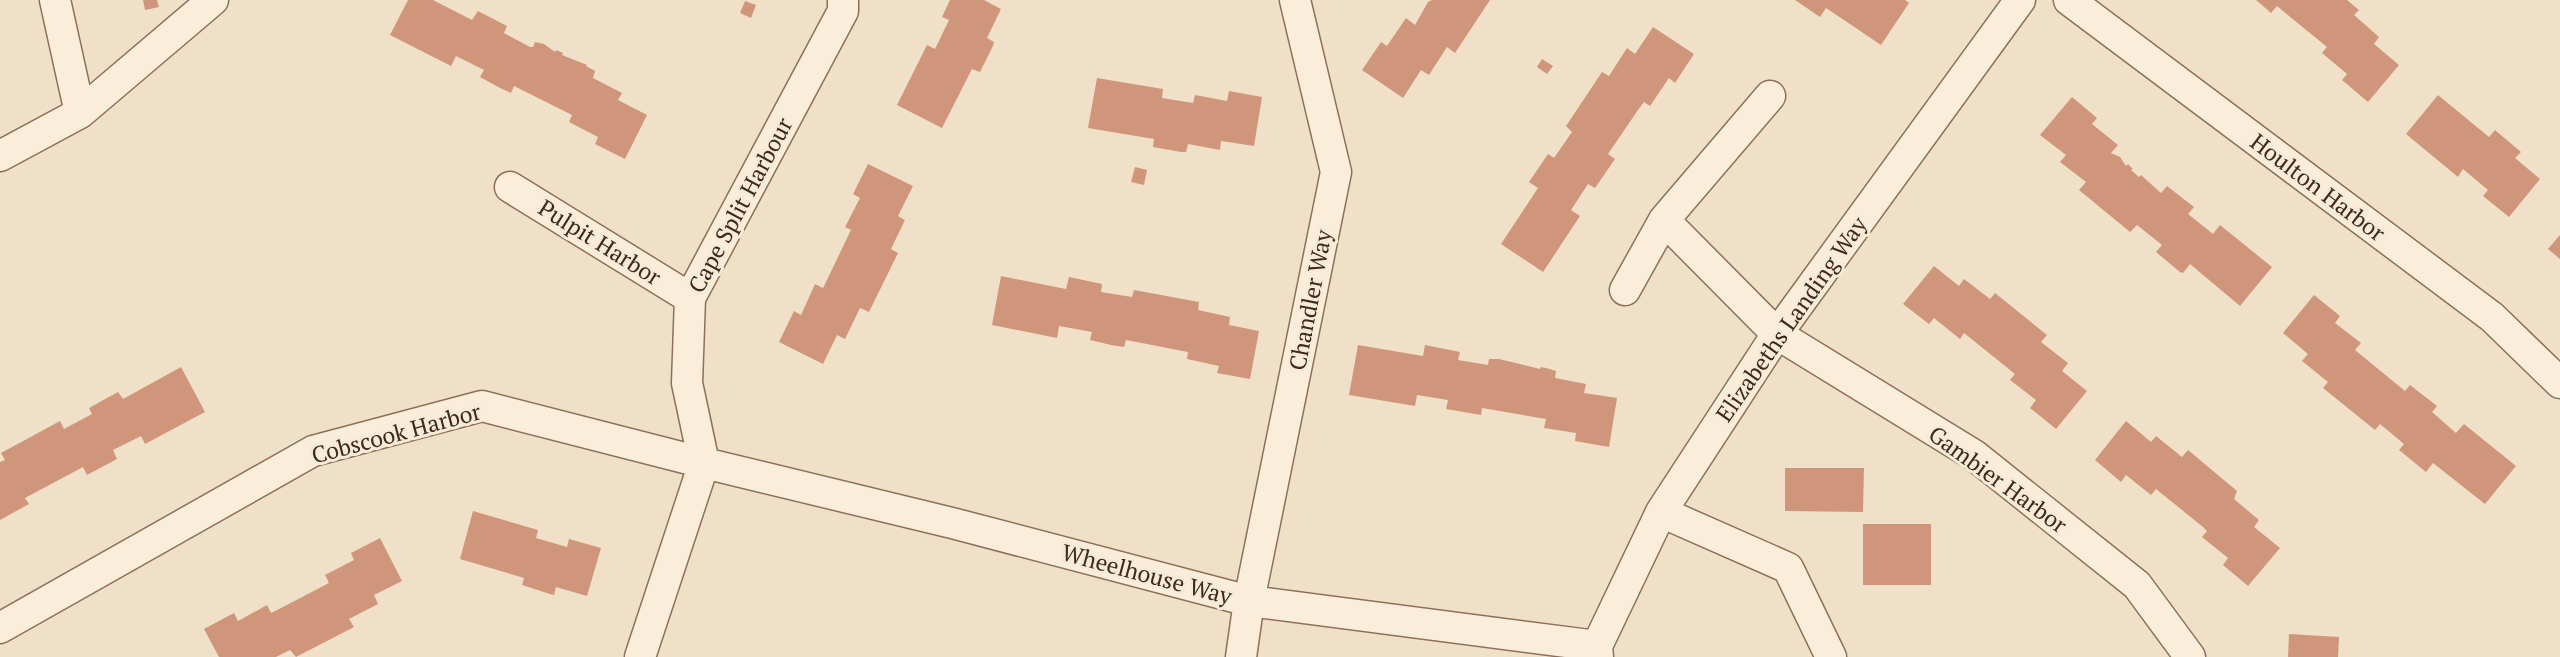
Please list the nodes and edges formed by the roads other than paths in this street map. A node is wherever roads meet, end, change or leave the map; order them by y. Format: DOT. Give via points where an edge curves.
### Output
graph roads {
  1 [pos="55,0"];
  2 [pos="213,0"];
  3 [pos="843,0"];
  4 [pos="1296,0"];
  5 [pos="2020,0"];
  6 [pos="2069,0"];
  7 [pos="1770,96"];
  8 [pos="80,113"];
  9 [pos="0,156"];
  10 [pos="510,187"];
  11 [pos="1664,220"];
  12 [pos="1625,290"];
  13 [pos="690,298"];
  14 [pos="1777,334"];
  15 [pos="2560,383"];
  16 [pos="704,463"];
  17 [pos="1661,512"];
  18 [pos="1249,601"];
  19 [pos="0,628"];
  20 [pos="1597,651"];
  21 [pos="640,657"];
  22 [pos="1241,657"];
  23 [pos="1831,657"];
  24 [pos="2190,657"];
  1 -- 8 [label="street"];
  2 -- 8 [label="street"];
  3 -- 13 [label="street, Cape Split Harbour" via="843,11"];
  4 -- 18 [label="street, Chandler Way" via="1336,172"];
  5 -- 14 [label="street, Elizabeths Landing Way"];
  6 -- 15 [label="street, Houlton Harbor" via="2492,317"];
  7 -- 11 [label="street"];
  8 -- 9 [label="street"];
  10 -- 13 [label="street, Pulpit Harbor"];
  11 -- 12 [label="street"];
  11 -- 14 [label="street, Gambier Harbor"];
  13 -- 16 [label="street, Cape Split Harbour" via="687,383"];
  14 -- 17 [label="street, Elizabeths Landing Way"];
  14 -- 24 [label="street, Gambier Harbor" via="1974,455 2137,585"];
  16 -- 18 [label="street, Wheelhouse Way"];
  16 -- 19 [label="street, Cobscook Harbor" via="482,406 313,451"];
  16 -- 21 [label="street"];
  17 -- 20 [label="street, Elizabeths Landing Way"];
  17 -- 23 [label="street" via="1788,568"];
  18 -- 20 [label="street, Wheelhouse Way"];
  18 -- 22 [label="street, Chandler Way"];
}
